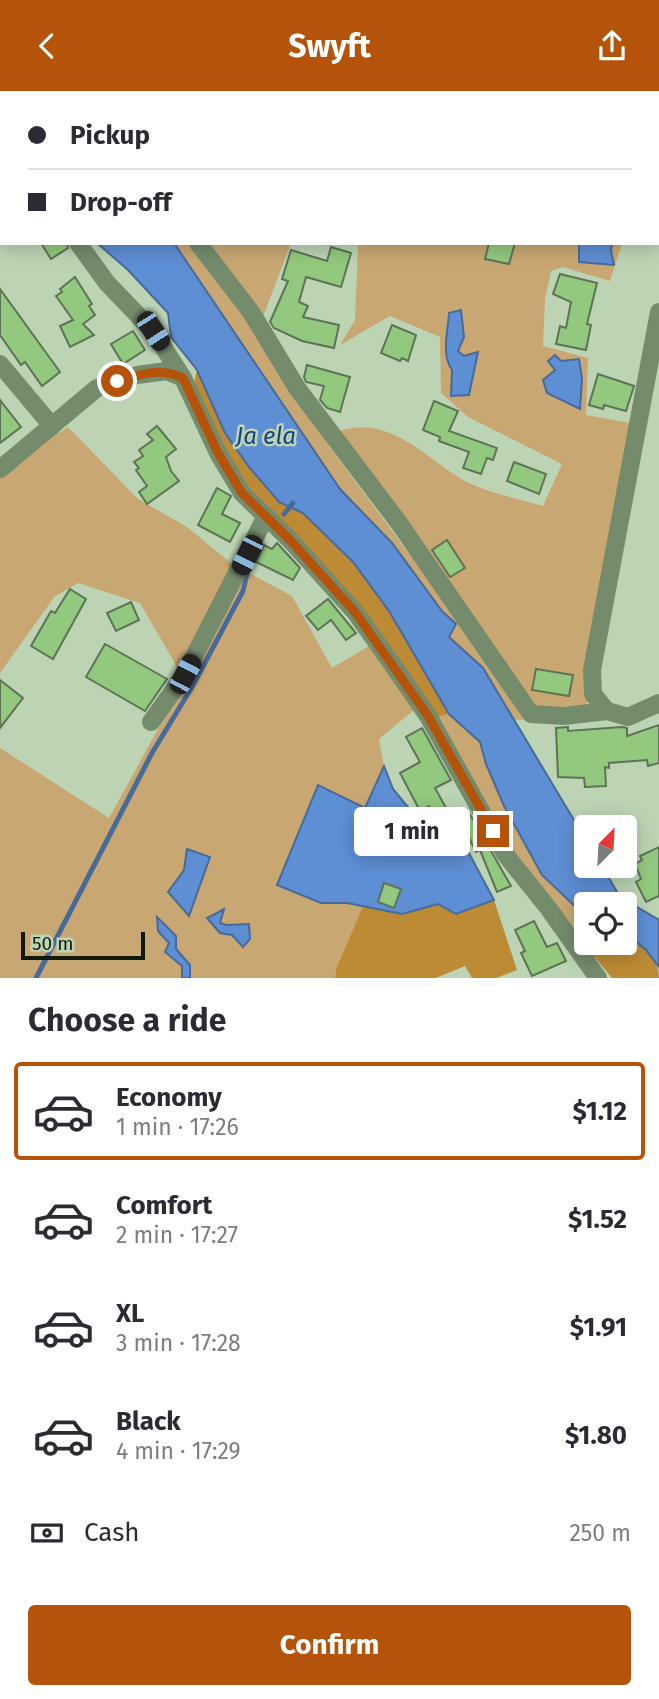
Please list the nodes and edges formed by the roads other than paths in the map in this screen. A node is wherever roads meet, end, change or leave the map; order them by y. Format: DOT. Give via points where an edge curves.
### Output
graph roads {
  1 [pos="79,245"];
  2 [pos="200,245"];
  3 [pos="659,312"];
  4 [pos="0,364"];
  5 [pos="183,378"];
  6 [pos="52,426"];
  7 [pos="0,469"];
  8 [pos="266,516"];
  9 [pos="659,703"];
  10 [pos="607,711"];
  11 [pos="151,722"];
  12 [pos="598,978"];
  1 -- 5 [label="street" via="107,283 153,331"];
  2 -- 10 [label="street" via="531,714"];
  3 -- 10 [label="street" via="592,670 593,694"];
  4 -- 6 [label="street"];
  5 -- 6 [label="street" via="167,371 97,388"];
  5 -- 8 [label="street" via="242,493"];
  6 -- 7 [label="street"];
  8 -- 11 [label="street" via="185,674"];
  8 -- 12 [label="street" via="355,612 428,716 505,854"];
  9 -- 10 [label="street" via="628,717"];
}
